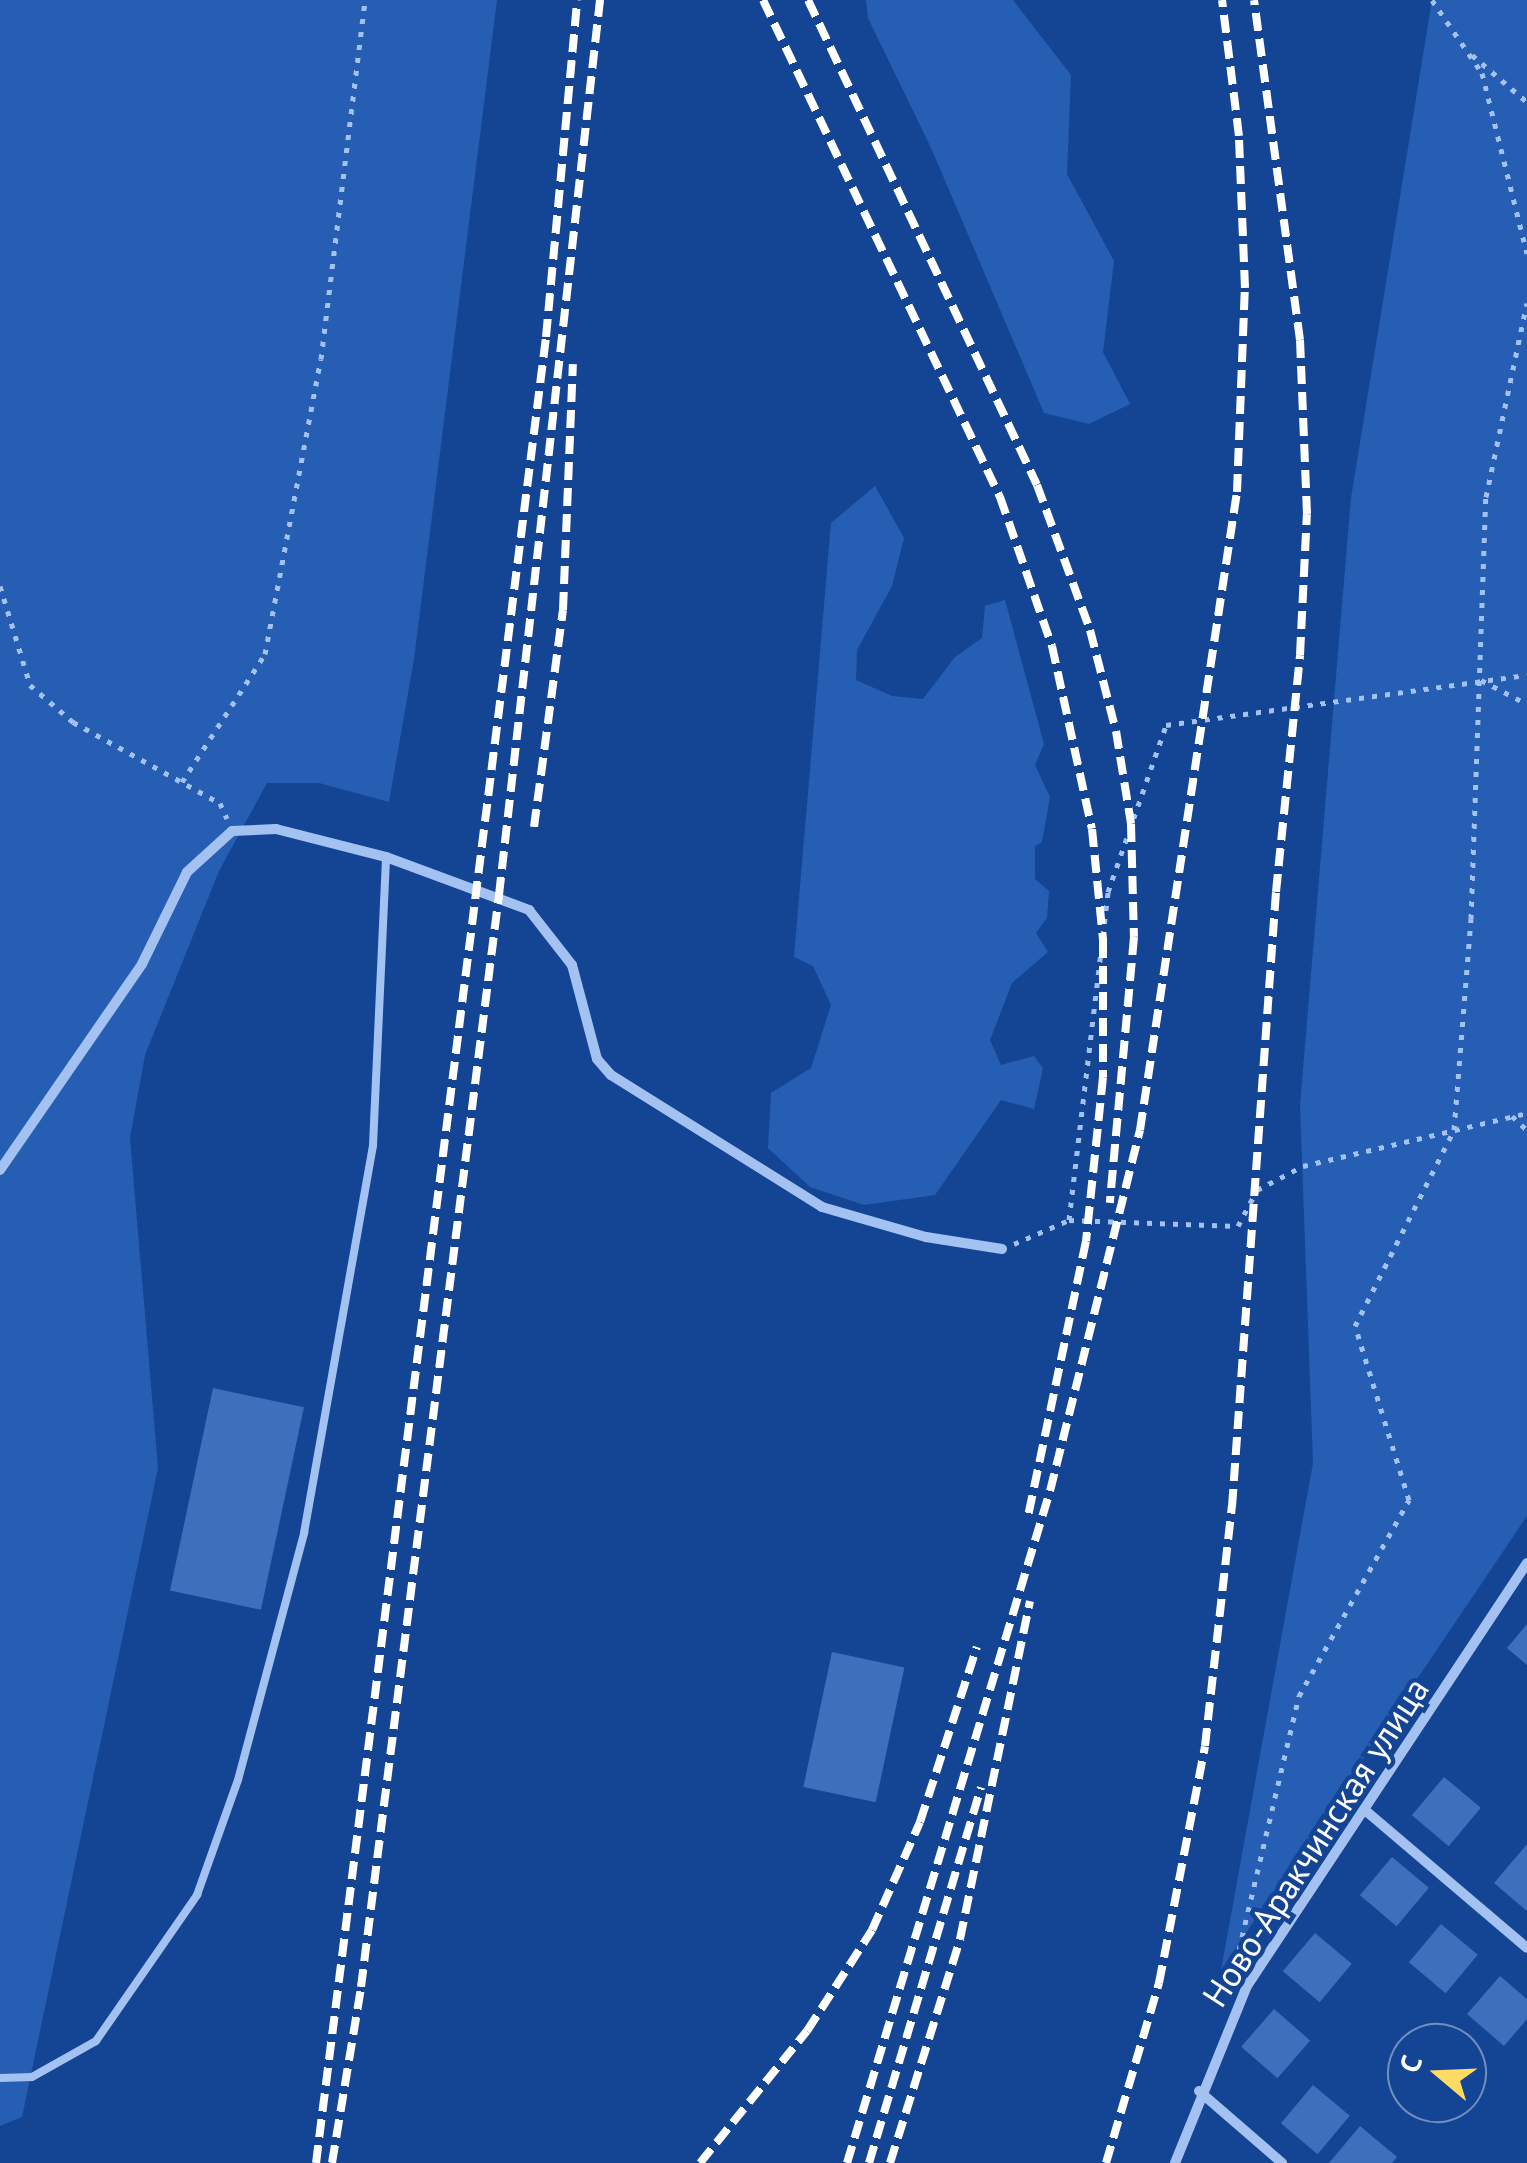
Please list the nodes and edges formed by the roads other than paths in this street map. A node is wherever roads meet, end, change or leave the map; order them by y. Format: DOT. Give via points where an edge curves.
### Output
graph roads {
  1 [pos="386,857"];
  2 [pos="0,1170"];
  3 [pos="1002,1249"];
  4 [pos="1527,1563"];
  5 [pos="1366,1811"];
  6 [pos="1527,1948"];
  7 [pos="0,2078"];
  8 [pos="1199,2091"];
  9 [pos="1175,2163"];
  10 [pos="1282,2163"];
  1 -- 2 [label="street" via="276,829 232,830 188,872 142,964"];
  1 -- 3 [label="street" via="529,910 572,965 597,1059 611,1076 850,1219"];
  1 -- 7 [label="lane" via="373,1146 304,1532 238,1780 197,1895 96,2041 32,2077"];
  4 -- 5 [label="street, Ново-Аракчинская улица"];
  5 -- 6 [label="street"];
  5 -- 8 [label="street, Ново-Аракчинская улица" via="1247,1986"];
  8 -- 9 [label="street, Ново-Аракчинская улица"];
  8 -- 10 [label="street"];
}
